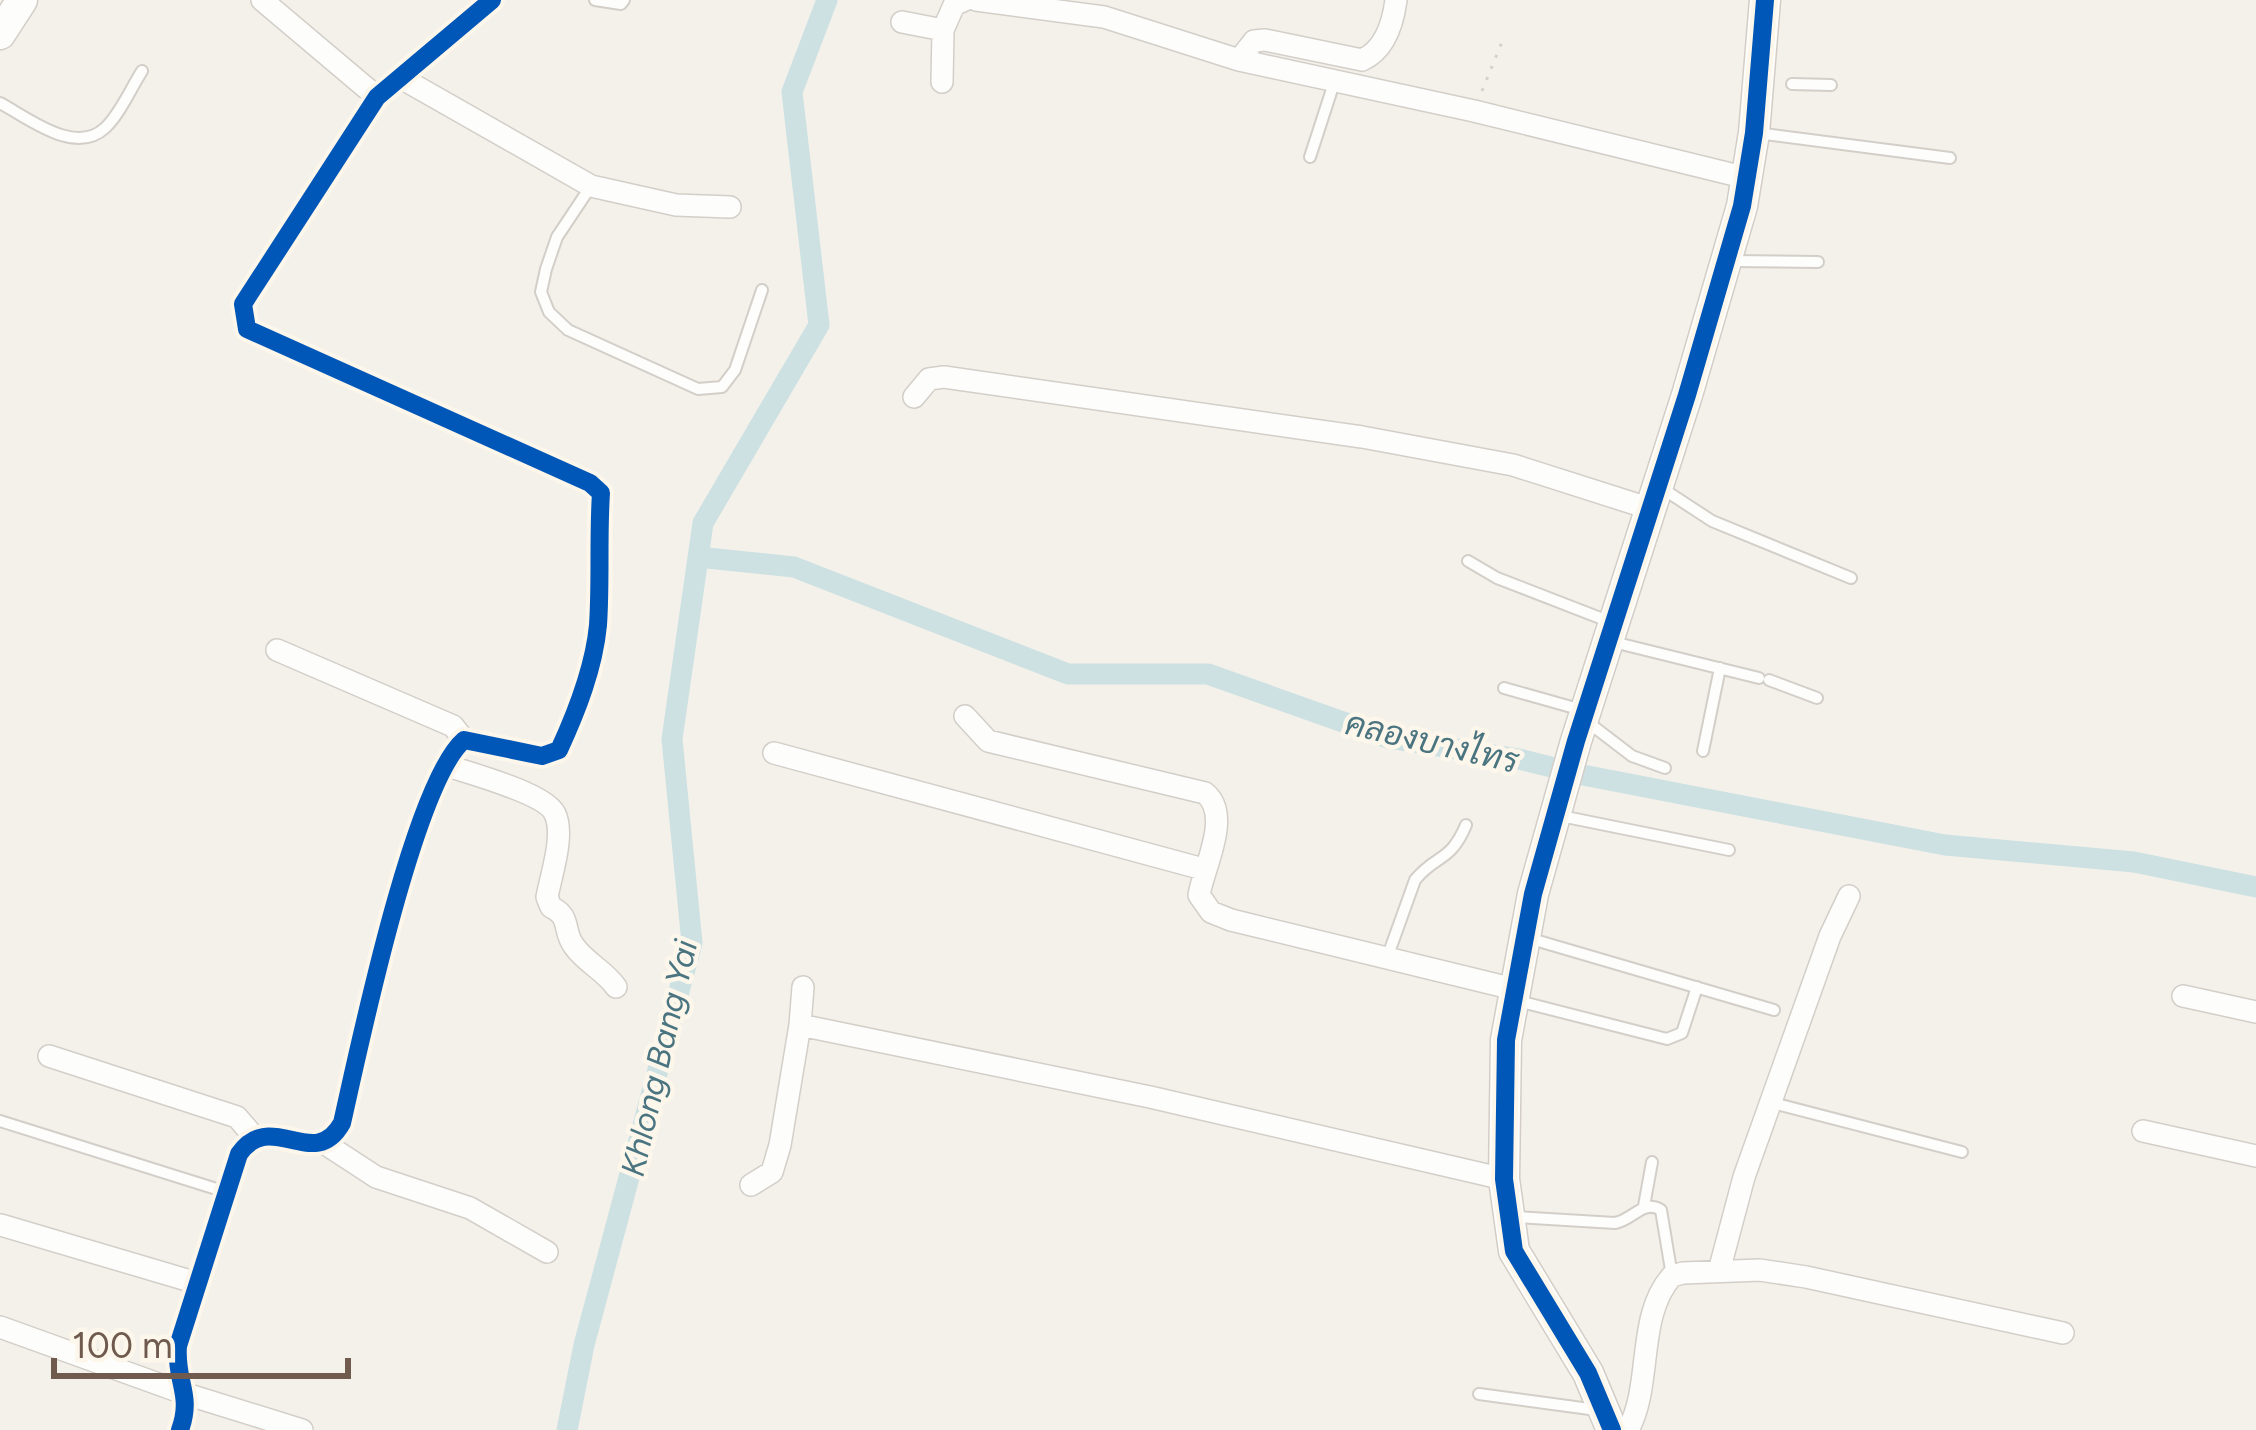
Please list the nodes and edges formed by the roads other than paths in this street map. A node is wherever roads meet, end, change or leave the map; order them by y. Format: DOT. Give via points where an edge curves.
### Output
graph roads {
  1 [pos="22,0"];
  2 [pos="262,0"];
  3 [pos="492,0"];
  4 [pos="596,0"];
  5 [pos="624,0"];
  6 [pos="965,0"];
  7 [pos="976,0"];
  8 [pos="1396,0"];
  9 [pos="1765,0"];
  10 [pos="902,22"];
  11 [pos="943,30"];
  12 [pos="0,34"];
  13 [pos="1239,60"];
  14 [pos="142,70"];
  15 [pos="403,79"];
  16 [pos="942,82"];
  17 [pos="1334,83"];
  18 [pos="1778,83"];
  19 [pos="1831,85"];
  20 [pos="377,97"];
  21 [pos="0,103"];
  22 [pos="1754,133"];
  23 [pos="1310,157"];
  24 [pos="1950,158"];
  25 [pos="1747,178"];
  26 [pos="591,186"];
  27 [pos="730,207"];
  28 [pos="1727,261"];
  29 [pos="1818,262"];
  30 [pos="762,290"];
  31 [pos="914,397"];
  32 [pos="1652,496"];
  33 [pos="1468,561"];
  34 [pos="1851,578"];
  35 [pos="1609,631"];
  36 [pos="277,650"];
  37 [pos="1720,668"];
  38 [pos="1504,688"];
  39 [pos="1816,698"];
  40 [pos="965,716"];
  41 [pos="1581,723"];
  42 [pos="464,740"];
  43 [pos="1703,751"];
  44 [pos="774,753"];
  45 [pos="445,765"];
  46 [pos="1665,768"];
  47 [pos="1558,805"];
  48 [pos="1466,825"];
  49 [pos="1729,850"];
  50 [pos="1203,869"];
  51 [pos="1849,896"];
  52 [pos="1524,937"];
  53 [pos="1388,958"];
  54 [pos="616,987"];
  55 [pos="803,987"];
  56 [pos="1697,987"];
  57 [pos="1513,994"];
  58 [pos="2183,996"];
  59 [pos="1774,1010"];
  60 [pos="2256,1012"];
  61 [pos="800,1025"];
  62 [pos="49,1056"];
  63 [pos="1773,1103"];
  64 [pos="0,1120"];
  65 [pos="2143,1130"];
  66 [pos="255,1138"];
  67 [pos="324,1142"];
  68 [pos="1962,1152"];
  69 [pos="2256,1156"];
  70 [pos="1652,1162"];
  71 [pos="1504,1179"];
  72 [pos="751,1185"];
  73 [pos="226,1192"];
  74 [pos="1644,1206"];
  75 [pos="1507,1216"];
  76 [pos="1,1225"];
  77 [pos="547,1252"];
  78 [pos="1719,1271"];
  79 [pos="1672,1276"];
  80 [pos="196,1283"];
  81 [pos="0,1327"];
  82 [pos="2063,1333"];
  83 [pos="186,1394"];
  84 [pos="1479,1394"];
  85 [pos="1616,1424"];
  86 [pos="180,1430"];
  87 [pos="302,1430"];
  1 -- 12 [label="street"];
  2 -- 20 [label="street"];
  3 -- 15 [label="street"];
  4 -- 5 [label="lane"];
  6 -- 11 [label="street"];
  7 -- 13 [label="street" via="1104,17"];
  8 -- 13 [label="street" via="1384,41 1362,60 1264,40"];
  9 -- 18 [label="street"];
  10 -- 11 [label="street"];
  11 -- 16 [label="street"];
  13 -- 17 [label="street"];
  14 -- 21 [label="lane" via="106,128 87,138 67,138"];
  15 -- 20 [label="street"];
  15 -- 26 [label="street"];
  17 -- 23 [label="lane"];
  17 -- 25 [label="street"];
  18 -- 19 [label="lane"];
  18 -- 22 [label="street"];
  20 -- 42 [label="street" via="243,304 247,329 601,493 598,628 559,750 542,756"];
  22 -- 24 [label="lane"];
  22 -- 25 [label="street"];
  25 -- 28 [label="street"];
  26 -- 27 [label="street" via="676,205"];
  26 -- 30 [label="lane" via="557,237 541,292 568,330 698,389 722,387"];
  28 -- 29 [label="lane"];
  28 -- 32 [label="street"];
  31 -- 32 [label="street" via="929,379 944,377 1271,422"];
  32 -- 34 [label="lane"];
  32 -- 35 [label="street"];
  33 -- 35 [label="lane"];
  35 -- 37 [label="lane"];
  35 -- 41 [label="street"];
  36 -- 42 [label="street" via="453,726"];
  37 -- 39 [label="lane"];
  37 -- 43 [label="lane"];
  38 -- 41 [label="lane"];
  40 -- 50 [label="street" via="988,741 1204,793 1218,812"];
  41 -- 46 [label="lane"];
  41 -- 47 [label="street"];
  42 -- 45 [label="street"];
  44 -- 50 [label="street"];
  45 -- 54 [label="street" via="526,794 556,815 547,897 568,921 572,944"];
  45 -- 67 [label="street" via="402,880 342,1123"];
  47 -- 49 [label="lane"];
  47 -- 52 [label="street"];
  48 -- 53 [label="lane" via="1456,849 1415,880"];
  50 -- 53 [label="street" via="1199,895 1211,911"];
  51 -- 63 [label="street"];
  52 -- 56 [label="lane"];
  52 -- 57 [label="street"];
  53 -- 57 [label="street"];
  55 -- 61 [label="street"];
  56 -- 57 [label="lane" via="1682,1034 1667,1039"];
  56 -- 59 [label="lane"];
  57 -- 71 [label="street"];
  58 -- 60 [label="street"];
  61 -- 71 [label="street"];
  61 -- 72 [label="street" via="772,1172"];
  62 -- 66 [label="street" via="237,1117"];
  63 -- 68 [label="lane"];
  63 -- 78 [label="street"];
  64 -- 73 [label="lane"];
  65 -- 69 [label="street"];
  66 -- 67 [label="street"];
  66 -- 73 [label="street" via="239,1154"];
  67 -- 77 [label="street" via="376,1177 470,1208"];
  70 -- 74 [label="lane"];
  71 -- 75 [label="street"];
  73 -- 80 [label="street"];
  74 -- 75 [label="lane" via="1615,1222"];
  74 -- 79 [label="lane" via="1660,1210"];
  75 -- 85 [label="street" via="1526,1276"];
  76 -- 80 [label="street"];
  78 -- 79 [label="street"];
  78 -- 82 [label="street" via="1806,1277"];
  79 -- 85 [label="street" via="1658,1300 1637,1412"];
  80 -- 83 [label="street" via="178,1346"];
  81 -- 83 [label="street"];
  83 -- 86 [label="street"];
  83 -- 87 [label="street"];
  84 -- 85 [label="lane"];
}
